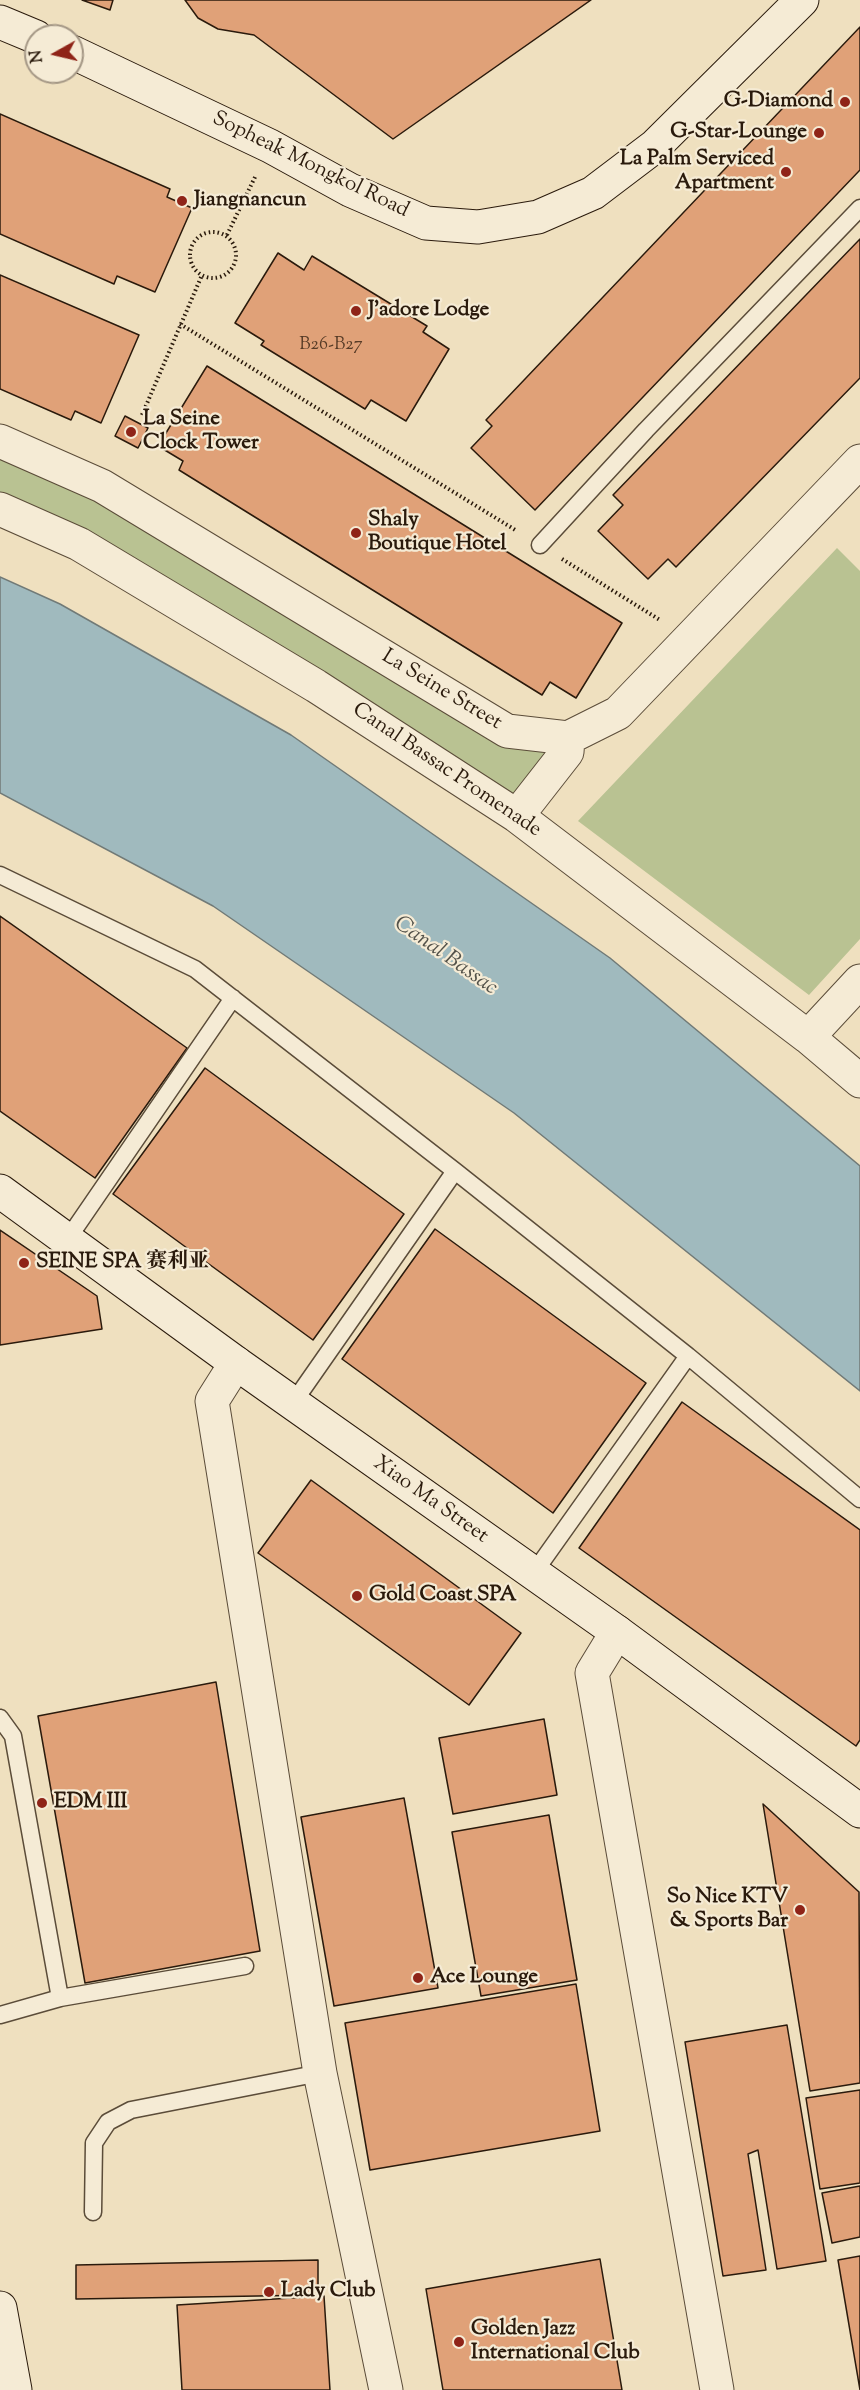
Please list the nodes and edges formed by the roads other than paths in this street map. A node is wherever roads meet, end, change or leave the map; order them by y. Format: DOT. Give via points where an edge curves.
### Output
graph roads {
  1 [pos="802,0"];
  2 [pos="0,22"];
  3 [pos="24,32"];
  4 [pos="84,58"];
  5 [pos="860,208"];
  6 [pos="0,441"];
  7 [pos="860,461"];
  8 [pos="0,509"];
  9 [pos="540,545"];
  10 [pos="567,738"];
  11 [pos="517,816"];
  12 [pos="0,875"];
  13 [pos="860,981"];
  14 [pos="233,998"];
  15 [pos="808,1037"];
  16 [pos="860,1081"];
  17 [pos="455,1171"];
  18 [pos="0,1191"];
  19 [pos="67,1240"];
  20 [pos="688,1356"];
  21 [pos="236,1363"];
  22 [pos="293,1403"];
  23 [pos="860,1499"];
  24 [pos="533,1574"];
  25 [pos="617,1632"];
  26 [pos="0,1718"];
  27 [pos="857,1804"];
  28 [pos="245,1966"];
  29 [pos="60,1998"];
  30 [pos="0,2015"];
  31 [pos="320,2073"];
  32 [pos="93,2212"];
  33 [pos="0,2308"];
  34 [pos="15,2390"];
  35 [pos="386,2390"];
  36 [pos="717,2390"];
  1 -- 4 [label="street, Sopheak Mongkol Road" via="655,146 593,193 538,217 478,227 426,223 350,190 270,146"];
  2 -- 3 [label="street"];
  5 -- 9 [label="lane"];
  6 -- 10 [label="street, La Seine Street" via="102,486 507,731"];
  7 -- 10 [label="street" via="618,713"];
  8 -- 11 [label="street, Canal Bassac Promenade" via="79,544 316,686"];
  10 -- 11 [label="street" via="567,752"];
  11 -- 15 [label="street, Canal Bassac Promenade"];
  12 -- 14 [label="lane" via="195,969"];
  13 -- 15 [label="street"];
  14 -- 17 [label="lane"];
  14 -- 19 [label="lane"];
  15 -- 16 [label="street, Canal Bassac Promenade"];
  17 -- 20 [label="lane"];
  17 -- 22 [label="lane"];
  18 -- 19 [label="street, Xiao Ma Street"];
  19 -- 21 [label="street, Xiao Ma Street"];
  20 -- 23 [label="lane"];
  20 -- 24 [label="lane"];
  21 -- 22 [label="street, Xiao Ma Street"];
  21 -- 31 [label="street" via="212,1401"];
  22 -- 24 [label="street, Xiao Ma Street"];
  24 -- 25 [label="street, Xiao Ma Street"];
  25 -- 27 [label="street, Xiao Ma Street"];
  25 -- 36 [label="street" via="592,1673"];
  26 -- 29 [label="lane" via="13,1736"];
  28 -- 29 [label="lane"];
  29 -- 30 [label="lane"];
  31 -- 32 [label="lane" via="131,2110 108,2122 94,2143"];
  31 -- 35 [label="street"];
  33 -- 34 [label="street"];
}
